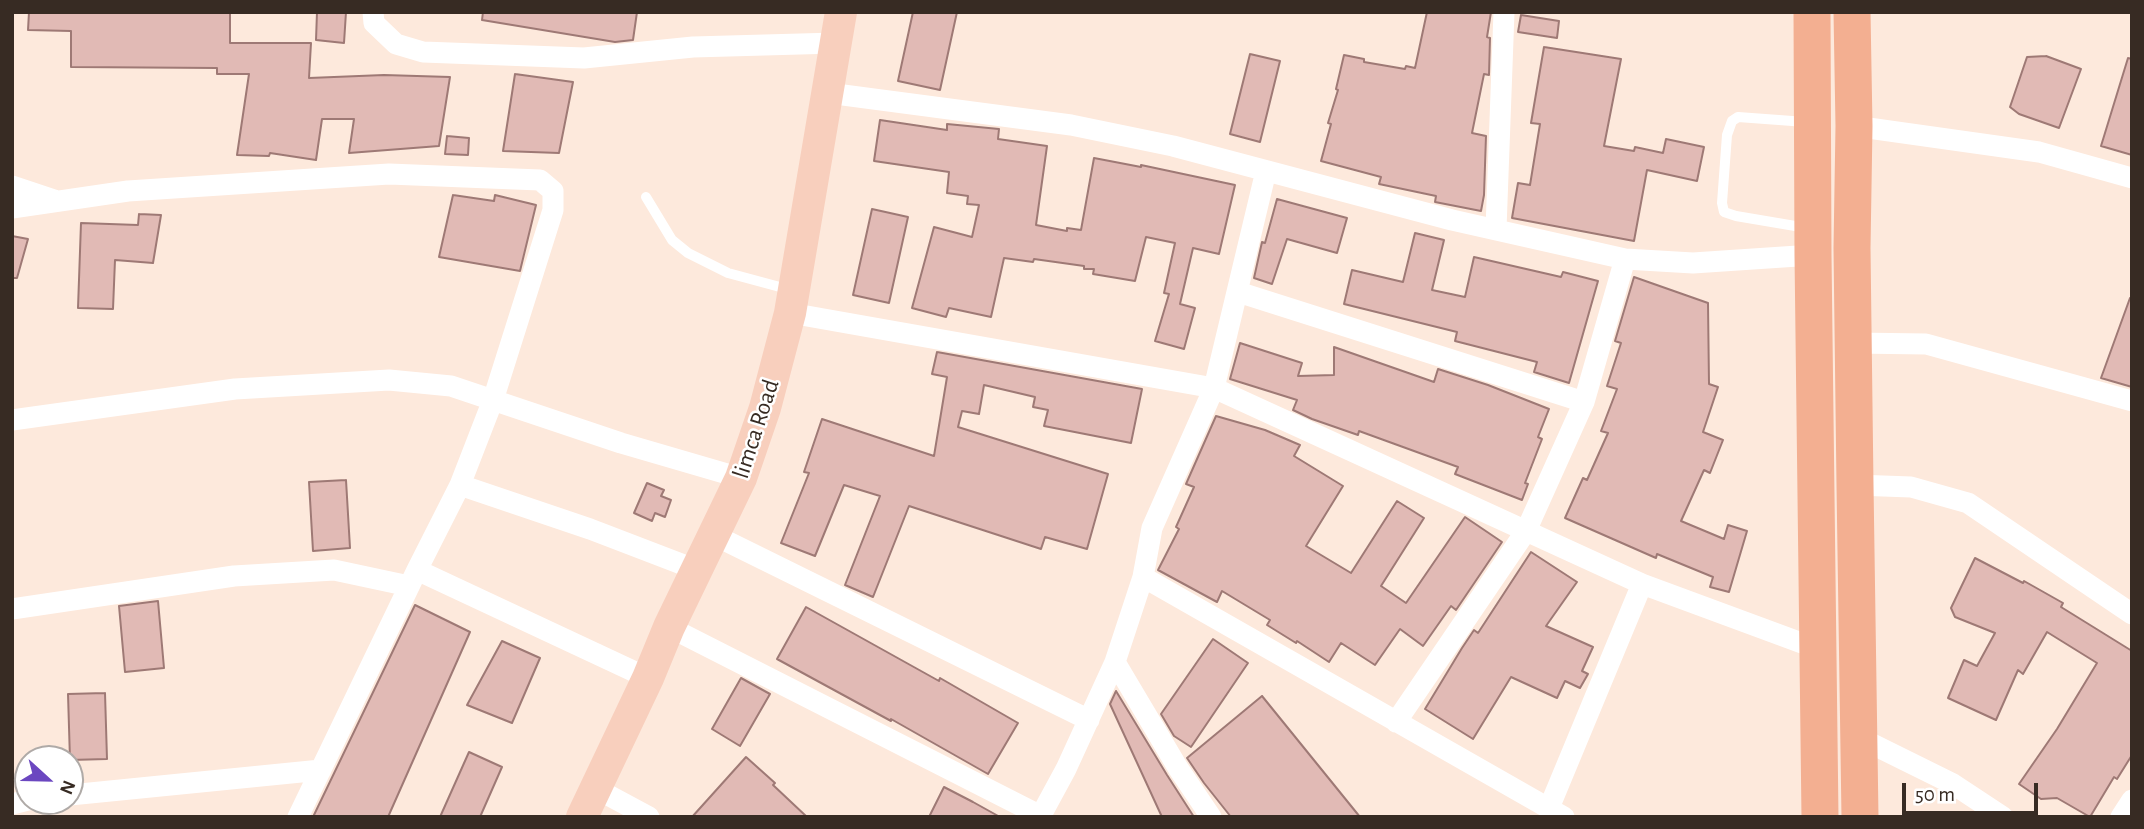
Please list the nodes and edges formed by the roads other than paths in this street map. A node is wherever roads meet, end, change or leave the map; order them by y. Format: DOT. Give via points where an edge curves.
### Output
graph roads {
  1 [pos="373,12"];
  2 [pos="841,12"];
  3 [pos="1504,12"];
  4 [pos="1812,12"];
  5 [pos="1852,12"];
  6 [pos="836,43"];
  7 [pos="828,93"];
  8 [pos="1813,122"];
  9 [pos="1854,126"];
  10 [pos="1266,171"];
  11 [pos="2132,178"];
  12 [pos="12,186"];
  13 [pos="646,197"];
  14 [pos="56,201"];
  15 [pos="12,208"];
  16 [pos="1496,229"];
  17 [pos="1813,242"];
  18 [pos="1625,259"];
  19 [pos="1238,292"];
  20 [pos="792,302"];
  21 [pos="1854,342"];
  22 [pos="1214,388"];
  23 [pos="493,400"];
  24 [pos="2132,401"];
  25 [pos="1584,402"];
  26 [pos="12,420"];
  27 [pos="741,478"];
  28 [pos="460,485"];
  29 [pos="1855,485"];
  30 [pos="1526,531"];
  31 [pos="714,536"];
  32 [pos="697,570"];
  33 [pos="413,578"];
  34 [pos="1143,578"];
  35 [pos="1642,584"];
  36 [pos="12,609"];
  37 [pos="2132,614"];
  38 [pos="669,627"];
  39 [pos="1818,649"];
  40 [pos="1115,662"];
  41 [pos="648,678"];
  42 [pos="1089,720"];
  43 [pos="1396,722"];
  44 [pos="1858,737"];
  45 [pos="321,770"];
  46 [pos="595,789"];
  47 [pos="84,793"];
  48 [pos="2132,800"];
  49 [pos="1556,813"];
  50 [pos="1040,816"];
  51 [pos="298,817"];
  52 [pos="582,817"];
  53 [pos="649,817"];
  54 [pos="1211,817"];
  55 [pos="1820,817"];
  56 [pos="1860,817"];
  57 [pos="2003,817"];
  58 [pos="2121,817"];
  1 -- 6 [label="street" via="374,23 396,44 423,52 584,58 693,47"];
  2 -- 6 [label="main road, limca Road"];
  3 -- 16 [label="street"];
  4 -- 8 [label="highway"];
  5 -- 9 [label="highway"];
  6 -- 7 [label="main road, limca Road"];
  7 -- 10 [label="street" via="1071,125"];
  7 -- 20 [label="main road, limca Road"];
  8 -- 17 [label="highway"];
  8 -- 17 [label="lane" via="1738,117 1731,121 1722,203 1724,212"];
  9 -- 11 [label="street" via="2039,152"];
  9 -- 21 [label="highway"];
  10 -- 16 [label="street"];
  10 -- 19 [label="street"];
  12 -- 14 [label="street"];
  13 -- 20 [label="lane" via="672,240 688,253"];
  14 -- 15 [label="street"];
  14 -- 23 [label="street" via="128,191 389,174 540,180 552,191 553,209"];
  16 -- 18 [label="street"];
  17 -- 18 [label="street" via="1693,263"];
  17 -- 39 [label="highway"];
  18 -- 25 [label="street"];
  19 -- 22 [label="street"];
  19 -- 25 [label="street"];
  20 -- 22 [label="street"];
  20 -- 27 [label="main road, limca Road" via="765,408"];
  21 -- 24 [label="street" via="1926,344"];
  21 -- 29 [label="highway"];
  22 -- 30 [label="street"];
  22 -- 34 [label="street" via="1152,528"];
  23 -- 26 [label="street" via="451,386 389,380 235,389"];
  23 -- 27 [label="street"];
  23 -- 28 [label="street"];
  25 -- 30 [label="street"];
  27 -- 31 [label="main road, limca Road"];
  28 -- 32 [label="street"];
  28 -- 33 [label="street"];
  29 -- 37 [label="street" via="1911,487 1968,503"];
  29 -- 44 [label="highway"];
  30 -- 35 [label="street"];
  30 -- 43 [label="street"];
  31 -- 32 [label="main road, limca Road"];
  31 -- 42 [label="street"];
  32 -- 38 [label="main road, limca Road"];
  33 -- 36 [label="street" via="334,570 234,576"];
  33 -- 41 [label="street"];
  33 -- 45 [label="street"];
  34 -- 40 [label="street"];
  34 -- 43 [label="street"];
  35 -- 39 [label="street"];
  35 -- 49 [label="street"];
  38 -- 41 [label="main road, limca Road"];
  38 -- 50 [label="street"];
  39 -- 55 [label="highway"];
  40 -- 42 [label="street"];
  40 -- 54 [label="street"];
  41 -- 46 [label="main road, limca Road"];
  42 -- 50 [label="street"];
  43 -- 49 [label="street"];
  44 -- 56 [label="highway"];
  44 -- 57 [label="street" via="1953,784"];
  45 -- 47 [label="street"];
  45 -- 51 [label="street"];
  46 -- 52 [label="main road, limca Road"];
  46 -- 53 [label="street"];
  48 -- 58 [label="street"];
}
